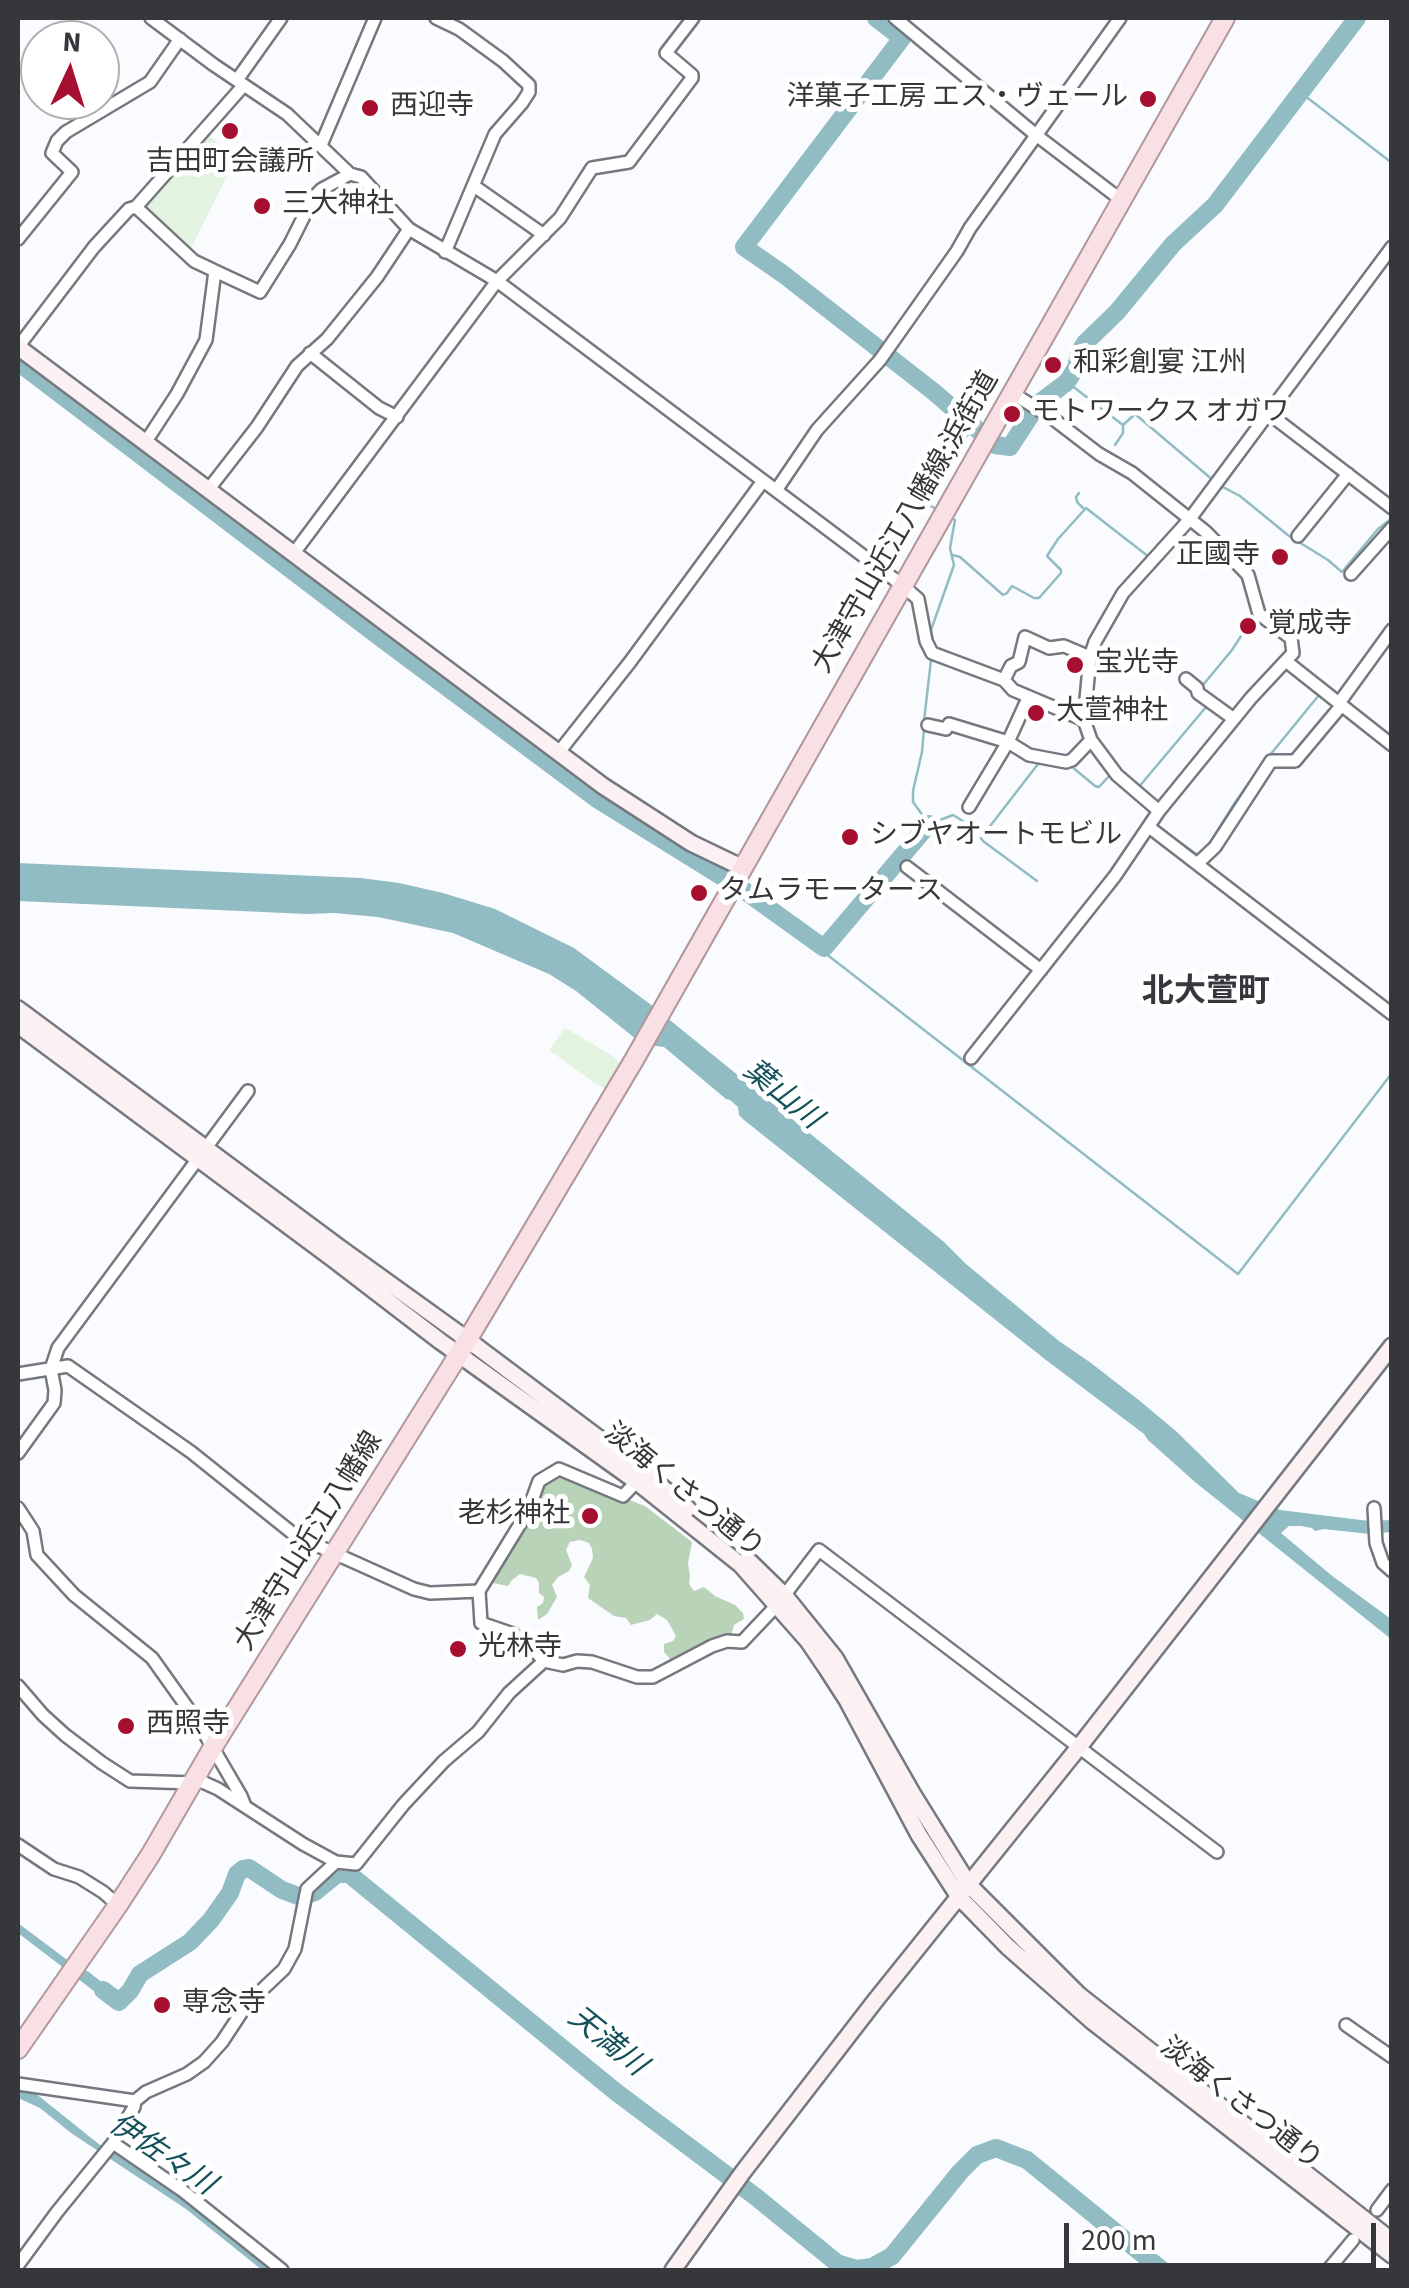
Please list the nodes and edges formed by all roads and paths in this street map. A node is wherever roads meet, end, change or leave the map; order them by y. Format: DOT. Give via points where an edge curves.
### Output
graph roads {
  1 [pos="151,18"];
  2 [pos="281,18"];
  3 [pos="375,18"];
  4 [pos="436,18"];
  5 [pos="693,18"];
  6 [pos="895,18"];
  7 [pos="1120,18"];
  8 [pos="1225,18"];
  9 [pos="180,39"];
  10 [pos="240,82"];
  11 [pos="1036,135"];
  12 [pos="321,145"];
  13 [pos="350,174"];
  14 [pos="474,186"];
  15 [pos="1120,200"];
  16 [pos="136,207"];
  17 [pos="409,230"];
  18 [pos="544,236"];
  19 [pos="18,238"];
  20 [pos="1392,247"];
  21 [pos="446,252"];
  22 [pos="215,271"];
  23 [pos="497,281"];
  24 [pos="18,347"];
  25 [pos="310,353"];
  26 [pos="1012,392"];
  27 [pos="1268,413"];
  28 [pos="397,418"];
  29 [pos="145,442"];
  30 [pos="1348,474"];
  31 [pos="763,481"];
  32 [pos="777,489"];
  33 [pos="208,490"];
  34 [pos="1392,508"];
  35 [pos="1189,520"];
  36 [pos="1392,528"];
  37 [pos="1298,536"];
  38 [pos="294,553"];
  39 [pos="1351,574"];
  40 [pos="902,585"];
  41 [pos="1392,630"];
  42 [pos="1090,657"];
  43 [pos="1287,662"];
  44 [pos="1186,679"];
  45 [pos="1004,680"];
  46 [pos="1028,698"];
  47 [pos="1340,704"];
  48 [pos="1084,720"];
  49 [pos="1234,720"];
  50 [pos="928,725"];
  51 [pos="1092,740"];
  52 [pos="1008,742"];
  53 [pos="1392,745"];
  54 [pos="559,752"];
  55 [pos="969,807"];
  56 [pos="1160,811"];
  57 [pos="1153,829"];
  58 [pos="1198,863"];
  59 [pos="907,867"];
  60 [pos="737,878"];
  61 [pos="1041,970"];
  62 [pos="18,1009"];
  63 [pos="1392,1014"];
  64 [pos="18,1025"];
  65 [pos="636,1056"];
  66 [pos="971,1058"];
  67 [pos="248,1091"];
  68 [pos="202,1152"];
  69 [pos="1392,1346"];
  70 [pos="463,1347"];
  71 [pos="52,1369"];
  72 [pos="18,1374"];
  73 [pos="18,1453"];
  74 [pos="641,1478"];
  75 [pos="18,1508"];
  76 [pos="1374,1508"];
  77 [pos="334,1554"];
  78 [pos="1392,1572"];
  79 [pos="479,1591"];
  80 [pos="781,1600"];
  81 [pos="544,1662"];
  82 [pos="18,1686"];
  83 [pos="1079,1746"];
  84 [pos="213,1747"];
  85 [pos="194,1781"];
  86 [pos="246,1806"];
  87 [pos="18,1845"];
  88 [pos="1218,1852"];
  89 [pos="336,1862"];
  90 [pos="964,1891"];
  91 [pos="118,1906"];
  92 [pos="1346,2025"];
  93 [pos="18,2049"];
  94 [pos="1392,2057"];
  95 [pos="18,2084"];
  96 [pos="135,2100"];
  97 [pos="109,2148"];
  98 [pos="1392,2190"];
  99 [pos="1377,2210"];
  100 [pos="1353,2240"];
  101 [pos="1392,2241"];
  102 [pos="1392,2255"];
  103 [pos="18,2265"];
  104 [pos="282,2270"];
  105 [pos="673,2270"];
  106 [pos="1328,2270"];
  1 -- 9 [label="street"];
  2 -- 10 [label="street"];
  3 -- 12 [label="street"];
  4 -- 14 [label="street" via="529,84 495,134"];
  5 -- 18 [label="street" via="666,53 692,78 628,162 592,168"];
  6 -- 11 [label="street"];
  7 -- 11 [label="street"];
  8 -- 15 [label="main road, 大津守山近江八幡線;浜街道"];
  9 -- 10 [label="street"];
  9 -- 19 [label="street" via="150,82 58,141 52,152 72,172"];
  10 -- 12 [label="street"];
  10 -- 16 [label="street"];
  11 -- 15 [label="street"];
  11 -- 32 [label="street" via="880,360"];
  12 -- 13 [label="street"];
  13 -- 17 [label="street" via="361,177"];
  13 -- 22 [label="street" via="313,198 260,292"];
  14 -- 18 [label="street"];
  14 -- 21 [label="street"];
  15 -- 26 [label="main road, 大津守山近江八幡線;浜街道"];
  16 -- 22 [label="street" via="194,261"];
  16 -- 24 [label="street" via="94,246"];
  17 -- 21 [label="street"];
  17 -- 25 [label="street"];
  18 -- 23 [label="street"];
  20 -- 27 [label="street"];
  21 -- 23 [label="street"];
  22 -- 29 [label="street" via="206,340"];
  23 -- 28 [label="street"];
  23 -- 31 [label="street"];
  24 -- 29 [label="street"];
  25 -- 28 [label="street"];
  25 -- 33 [label="street"];
  26 -- 35 [label="street"];
  26 -- 40 [label="main road, 大津守山近江八幡線;浜街道"];
  27 -- 30 [label="street"];
  27 -- 35 [label="street"];
  28 -- 38 [label="street"];
  29 -- 33 [label="street"];
  30 -- 34 [label="street"];
  30 -- 37 [label="street"];
  31 -- 32 [label="street"];
  31 -- 54 [label="street"];
  32 -- 40 [label="street"];
  33 -- 38 [label="street"];
  35 -- 42 [label="street" via="1123,593"];
  35 -- 43 [label="street" via="1248,575 1259,614 1293,642"];
  36 -- 39 [label="street"];
  38 -- 54 [label="street"];
  40 -- 45 [label="street" via="918,598 932,653"];
  40 -- 60 [label="main road, 大津守山近江八幡線;浜街道"];
  41 -- 47 [label="street"];
  42 -- 45 [label="street" via="1025,637 1019,662"];
  42 -- 48 [label="street"];
  43 -- 47 [label="street"];
  43 -- 49 [label="street"];
  44 -- 49 [label="street"];
  45 -- 46 [label="street"];
  46 -- 48 [label="street"];
  46 -- 52 [label="street"];
  47 -- 53 [label="street"];
  47 -- 58 [label="street" via="1295,761 1271,760"];
  48 -- 51 [label="street"];
  49 -- 56 [label="street"];
  50 -- 52 [label="street" via="949,724"];
  51 -- 52 [label="street" via="1066,762 1030,755"];
  51 -- 56 [label="street" via="1116,775"];
  52 -- 55 [label="street"];
  54 -- 60 [label="street"];
  56 -- 57 [label="street"];
  57 -- 58 [label="street"];
  57 -- 61 [label="street"];
  58 -- 63 [label="street"];
  59 -- 61 [label="street"];
  60 -- 65 [label="main road, 大津守山近江八幡線;浜街道"];
  61 -- 66 [label="street"];
  62 -- 68 [label="street, 淡海くさつ通り"];
  64 -- 68 [label="street, 淡海くさつ通り"];
  65 -- 70 [label="main road, 大津守山近江八幡線"];
  67 -- 68 [label="street"];
  68 -- 70 [label="street, 淡海くさつ通り" via="340,1248"];
  68 -- 71 [label="street" via="58,1348"];
  69 -- 83 [label="street"];
  70 -- 74 [label="street, 淡海くさつ通り"];
  70 -- 77 [label="main road, 大津守山近江八幡線"];
  71 -- 72 [label="street"];
  71 -- 73 [label="street" via="54,1403"];
  71 -- 77 [label="street" via="68,1366 296,1536"];
  74 -- 79 [label="street" via="624,1496 559,1469 539,1481 528,1512"];
  74 -- 80 [label="street, 淡海くさつ通り" via="742,1554"];
  75 -- 84 [label="street" via="33,1531 37,1555 74,1595 152,1658"];
  76 -- 78 [label="street" via="1376,1542"];
  77 -- 79 [label="street" via="414,1589"];
  77 -- 84 [label="main road, 大津守山近江八幡線"];
  79 -- 81 [label="street" via="481,1624 513,1634"];
  80 -- 81 [label="street" via="742,1642 712,1646 653,1677 592,1662"];
  80 -- 83 [label="street" via="820,1550"];
  80 -- 90 [label="street, 淡海くさつ通り" via="835,1658"];
  81 -- 89 [label="street" via="403,1805 356,1864"];
  82 -- 85 [label="street" via="66,1735 130,1781"];
  83 -- 88 [label="street"];
  83 -- 90 [label="street"];
  84 -- 85 [label="main road, 大津守山近江八幡線"];
  84 -- 86 [label="street"];
  85 -- 86 [label="street"];
  85 -- 91 [label="main road, 大津守山近江八幡線"];
  86 -- 89 [label="street"];
  87 -- 91 [label="street" via="54,1869 79,1876"];
  89 -- 96 [label="street" via="305,1896 291,1960 247,2004 222,2042 204,2062"];
  90 -- 101 [label="street, 淡海くさつ通り" via="1079,1995"];
  90 -- 102 [label="street, 淡海くさつ通り" via="1008,1948 1092,2021"];
  90 -- 105 [label="street"];
  91 -- 93 [label="main road, 大津守山近江八幡線"];
  92 -- 94 [label="street"];
  95 -- 96 [label="street"];
  96 -- 97 [label="street"];
  97 -- 103 [label="street"];
  97 -- 104 [label="street" via="183,2191"];
  98 -- 99 [label="street"];
  100 -- 106 [label="street"];
}
